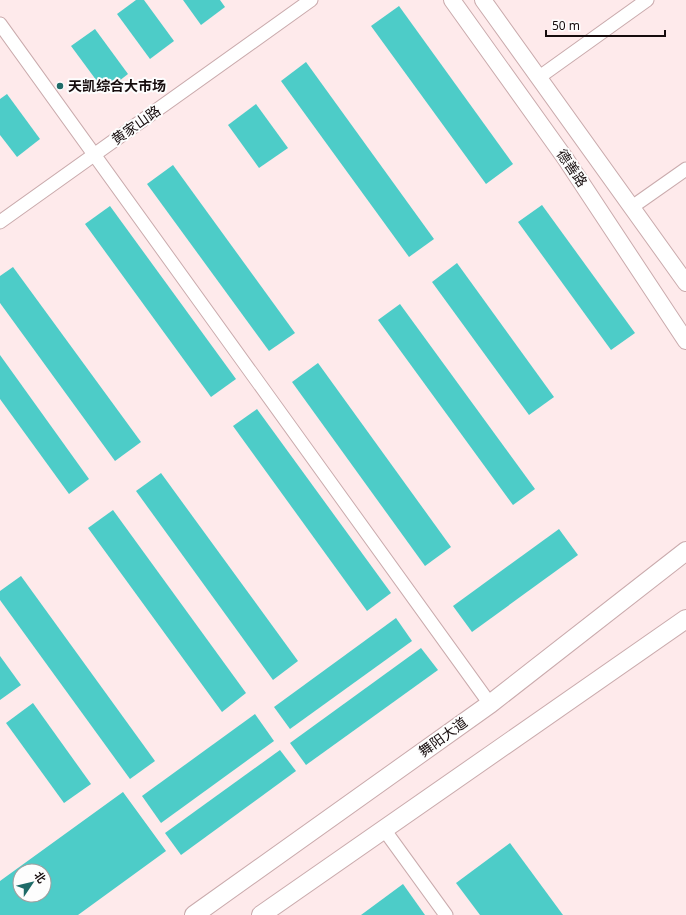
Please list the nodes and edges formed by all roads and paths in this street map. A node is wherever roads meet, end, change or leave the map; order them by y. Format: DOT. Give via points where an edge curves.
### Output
graph roads {
  1 [pos="311,0"];
  2 [pos="452,0"];
  3 [pos="483,0"];
  4 [pos="647,0"];
  5 [pos="0,24"];
  6 [pos="538,78"];
  7 [pos="94,154"];
  8 [pos="686,169"];
  9 [pos="632,207"];
  10 [pos="0,222"];
  11 [pos="686,283"];
  12 [pos="686,341"];
  13 [pos="686,551"];
  14 [pos="686,618"];
  15 [pos="490,704"];
  16 [pos="383,828"];
  17 [pos="194,915"];
  18 [pos="261,915"];
  19 [pos="446,915"];
  1 -- 7 [label="street, 黄家山路"];
  2 -- 12 [label="street, 德善路" via="566,158"];
  3 -- 6 [label="street, 德善路"];
  4 -- 6 [label="street"];
  5 -- 7 [label="street"];
  6 -- 9 [label="street, 德善路"];
  7 -- 10 [label="street, 黄家山路"];
  7 -- 15 [label="street"];
  8 -- 9 [label="street"];
  9 -- 11 [label="street, 德善路"];
  13 -- 15 [label="main road, 舞阳大道"];
  14 -- 16 [label="main road"];
  15 -- 17 [label="main road, 舞阳大道"];
  16 -- 18 [label="main road"];
  16 -- 19 [label="street"];
}
